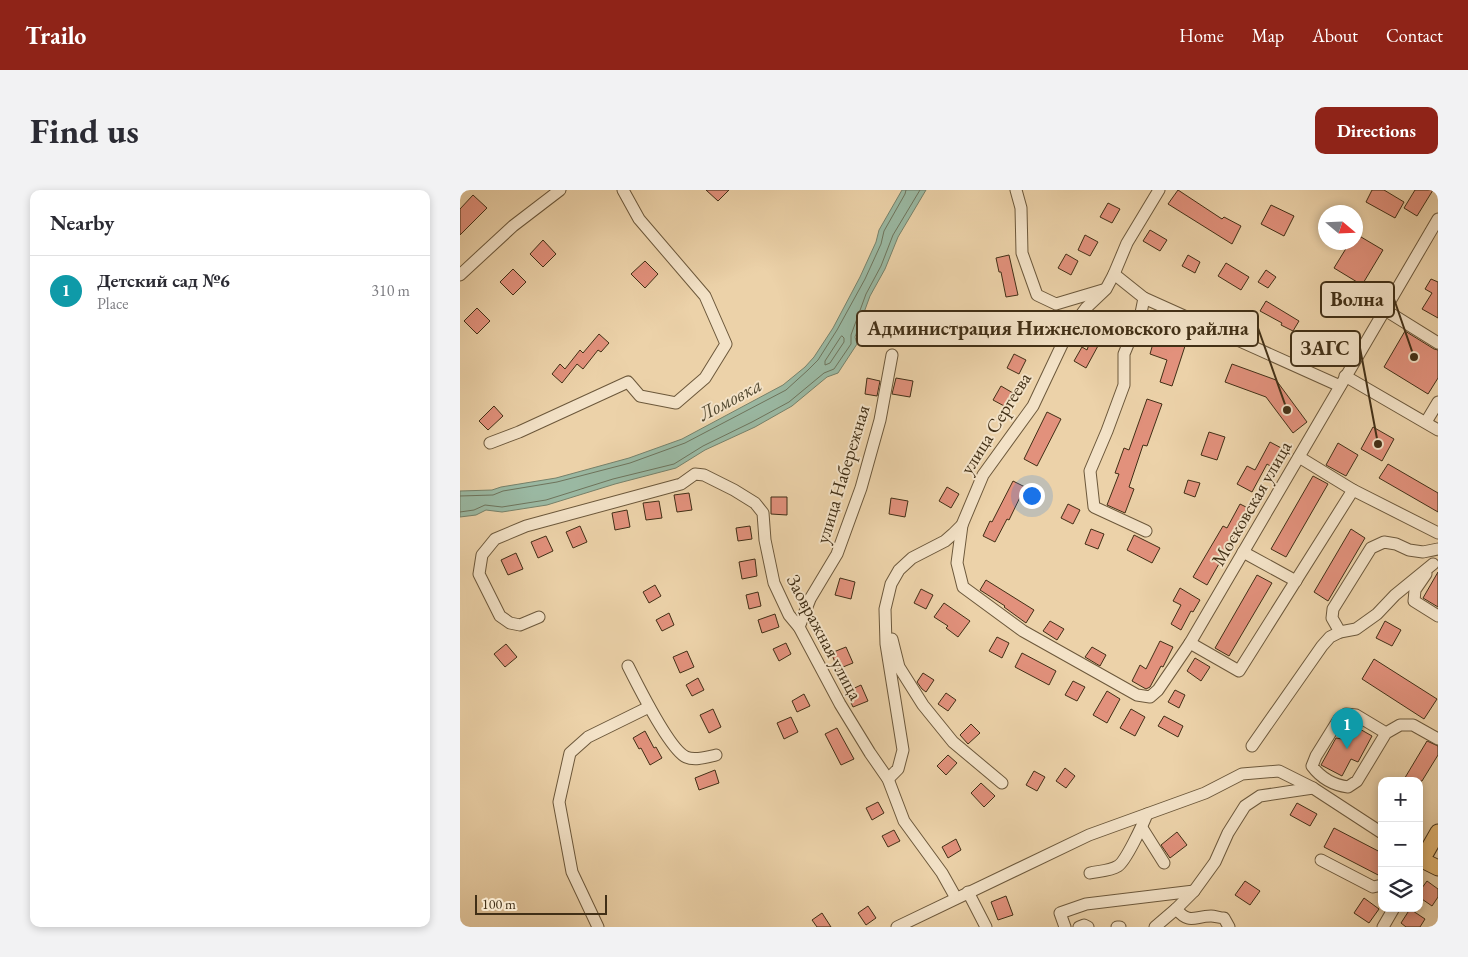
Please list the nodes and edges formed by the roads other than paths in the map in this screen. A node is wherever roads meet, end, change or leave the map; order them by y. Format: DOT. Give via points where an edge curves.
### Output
graph roads {
  1 [pos="560,190"];
  2 [pos="623,190"];
  3 [pos="1016,190"];
  4 [pos="1159,190"];
  5 [pos="1438,219"];
  6 [pos="1114,274"];
  7 [pos="460,275"];
  8 [pos="1106,289"];
  9 [pos="1144,298"];
  10 [pos="1385,310"];
  11 [pos="1438,343"];
  12 [pos="892,354"];
  13 [pos="1342,381"];
  14 [pos="1438,402"];
  15 [pos="1426,422"];
  16 [pos="1438,430"];
  17 [pos="490,443"];
  18 [pos="1299,457"];
  19 [pos="1353,490"];
  20 [pos="962,525"];
  21 [pos="1146,531"];
  22 [pos="1438,533"];
  23 [pos="935,546"];
  24 [pos="1438,549"];
  25 [pos="1242,552"];
  26 [pos="1435,560"];
  27 [pos="957,563"];
  28 [pos="1296,581"];
  29 [pos="884,609"];
  30 [pos="1438,616"];
  31 [pos="539,617"];
  32 [pos="799,627"];
  33 [pos="1340,632"];
  34 [pos="1190,643"];
  35 [pos="628,666"];
  36 [pos="649,707"];
  37 [pos="1386,733"];
  38 [pos="1436,734"];
  39 [pos="1252,746"];
  40 [pos="716,755"];
  41 [pos="888,779"];
  42 [pos="1002,783"];
  43 [pos="1313,788"];
  44 [pos="1147,814"];
  45 [pos="1142,828"];
  46 [pos="1378,830"];
  47 [pos="1438,832"];
  48 [pos="1423,856"];
  49 [pos="1321,860"];
  50 [pos="1423,862"];
  51 [pos="1164,863"];
  52 [pos="1438,868"];
  53 [pos="1090,873"];
  54 [pos="1378,886"];
  55 [pos="1194,891"];
  56 [pos="968,892"];
  57 [pos="956,898"];
  58 [pos="1176,909"];
  59 [pos="1392,912"];
  60 [pos="598,927"];
  61 [pos="897,927"];
  62 [pos="986,927"];
  63 [pos="1065,927"];
  64 [pos="1079,927"];
  65 [pos="1088,927"];
  66 [pos="1155,927"];
  67 [pos="1229,927"];
  68 [pos="1383,927"];
  1 -- 7 [label="street" via="513,226"];
  2 -- 17 [label="street" via="639,219 705,296 726,344 705,378 676,403 640,396 628,382"];
  3 -- 8 [label="street" via="1021,208 1022,253 1037,295 1056,304"];
  4 -- 6 [label="street, улица Сергеева" via="1128,242"];
  5 -- 10 [label="street, Московская улица"];
  6 -- 8 [label="street, улица Сергеева"];
  6 -- 9 [label="street"];
  8 -- 20 [label="street, улица Сергеева" via="1086,308 1067,334 1033,406 983,475"];
  9 -- 13 [label="street"];
  9 -- 21 [label="street" via="1124,354 1124,385 1090,471 1094,507"];
  10 -- 11 [label="street"];
  10 -- 13 [label="street, Московская улица"];
  12 -- 32 [label="street, улица Набережная" via="880,420 861,488 837,554 810,599"];
  13 -- 15 [label="street"];
  13 -- 18 [label="street, Московская улица"];
  14 -- 15 [label="street"];
  15 -- 16 [label="street"];
  18 -- 19 [label="street"];
  18 -- 25 [label="street, Московская улица"];
  19 -- 22 [label="street"];
  19 -- 28 [label="street"];
  20 -- 23 [label="street, улица Сергеева"];
  20 -- 27 [label="street"];
  23 -- 27 [label="street" via="948,549"];
  23 -- 29 [label="street, улица Сергеева" via="912,558 899,570"];
  24 -- 33 [label="street" via="1423,552 1384,542 1371,548 1333,609 1332,618"];
  25 -- 28 [label="street"];
  25 -- 34 [label="street, Московская улица"];
  26 -- 30 [label="street" via="1415,590 1414,601"];
  26 -- 33 [label="street" via="1377,614 1356,629"];
  27 -- 34 [label="street, Московская улица" via="963,587 992,609 1023,631 1137,695 1150,696 1158,690"];
  28 -- 34 [label="street" via="1240,671"];
  29 -- 41 [label="street, улица Сергеева" via="886,644 903,750 898,769"];
  29 -- 42 [label="street" via="898,667 923,705 954,742"];
  31 -- 32 [label="street, Заовражная улица" via="520,625 500,616 479,574 482,555 494,539 526,526 681,484 695,474 704,475 755,502 763,513 764,540 774,583 789,616"];
  32 -- 41 [label="street, Заовражная улица" via="840,704"];
  33 -- 39 [label="street" via="1322,646"];
  35 -- 36 [label="street"];
  36 -- 40 [label="street" via="677,751 686,758"];
  36 -- 60 [label="street" via="588,737 570,753 568,761 559,802 572,872"];
  37 -- 37 [label="street" via="1357,781 1348,787 1337,785 1318,774 1312,766 1338,719 1346,714"];
  37 -- 38 [label="street" via="1400,725 1413,725"];
  41 -- 57 [label="street, Заовражная улица" via="904,821"];
  43 -- 44 [label="street" via="1279,771 1242,774 1205,793"];
  43 -- 46 [label="street"];
  43 -- 55 [label="street" via="1260,796 1245,806 1215,862"];
  44 -- 45 [label="street"];
  44 -- 56 [label="street" via="1089,835"];
  45 -- 51 [label="street"];
  45 -- 53 [label="street" via="1120,865"];
  47 -- 48 [label="main road"];
  49 -- 54 [label="street" via="1373,887"];
  50 -- 52 [label="main road"];
  55 -- 58 [label="street"];
  55 -- 63 [label="street" via="1086,904 1060,913"];
  56 -- 57 [label="street"];
  56 -- 62 [label="street"];
  57 -- 61 [label="street"];
  58 -- 66 [label="street"];
  58 -- 67 [label="street" via="1191,919 1224,918"];
  59 -- 68 [label="street"];
  64 -- 65 [label="street"];
}
